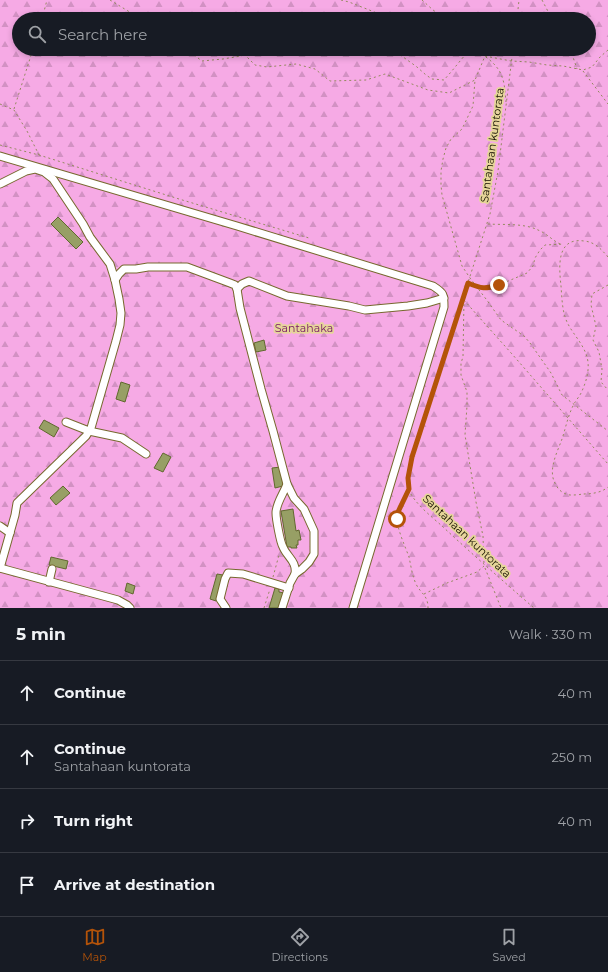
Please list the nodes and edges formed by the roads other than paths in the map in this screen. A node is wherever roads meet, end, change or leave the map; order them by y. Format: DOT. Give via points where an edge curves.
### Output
graph roads {
  1 [pos="0,156"];
  2 [pos="0,184"];
  3 [pos="107,261"];
  4 [pos="124,270"];
  5 [pos="115,280"];
  6 [pos="237,289"];
  7 [pos="444,298"];
  8 [pos="66,422"];
  9 [pos="89,431"];
  10 [pos="146,454"];
  11 [pos="287,484"];
  12 [pos="0,526"];
  13 [pos="10,533"];
  14 [pos="0,568"];
  15 [pos="52,569"];
  16 [pos="295,574"];
  17 [pos="49,582"];
  18 [pos="288,588"];
  19 [pos="126,595"];
  20 [pos="127,606"];
  21 [pos="226,608"];
  22 [pos="282,608"];
  23 [pos="353,608"];
  1 -- 7 [label="lane" via="433,286 442,292"];
  2 -- 3 [label="lane" via="26,171 34,169 44,172 53,179"];
  3 -- 4 [label="lane"];
  3 -- 5 [label="lane"];
  4 -- 5 [label="lane"];
  4 -- 6 [label="lane" via="187,267 235,285"];
  5 -- 9 [label="lane" via="121,313 120,325"];
  6 -- 7 [label="lane" via="249,281 287,296 365,310 408,306"];
  6 -- 11 [label="lane"];
  7 -- 23 [label="lane" via="444,307"];
  8 -- 9 [label="lane"];
  9 -- 10 [label="lane" via="122,438"];
  9 -- 13 [label="lane" via="17,503"];
  11 -- 16 [label="lane" via="276,513 282,546 293,561"];
  11 -- 16 [label="lane" via="294,498 304,509 314,532 314,554"];
  12 -- 13 [label="lane"];
  13 -- 14 [label="lane"];
  14 -- 17 [label="lane"];
  15 -- 17 [label="lane"];
  16 -- 18 [label="lane"];
  17 -- 20 [label="lane" via="118,600"];
  18 -- 21 [label="lane" via="242,574 228,573 220,599"];
  18 -- 22 [label="lane"];
  19 -- 20 [label="lane"];
}
